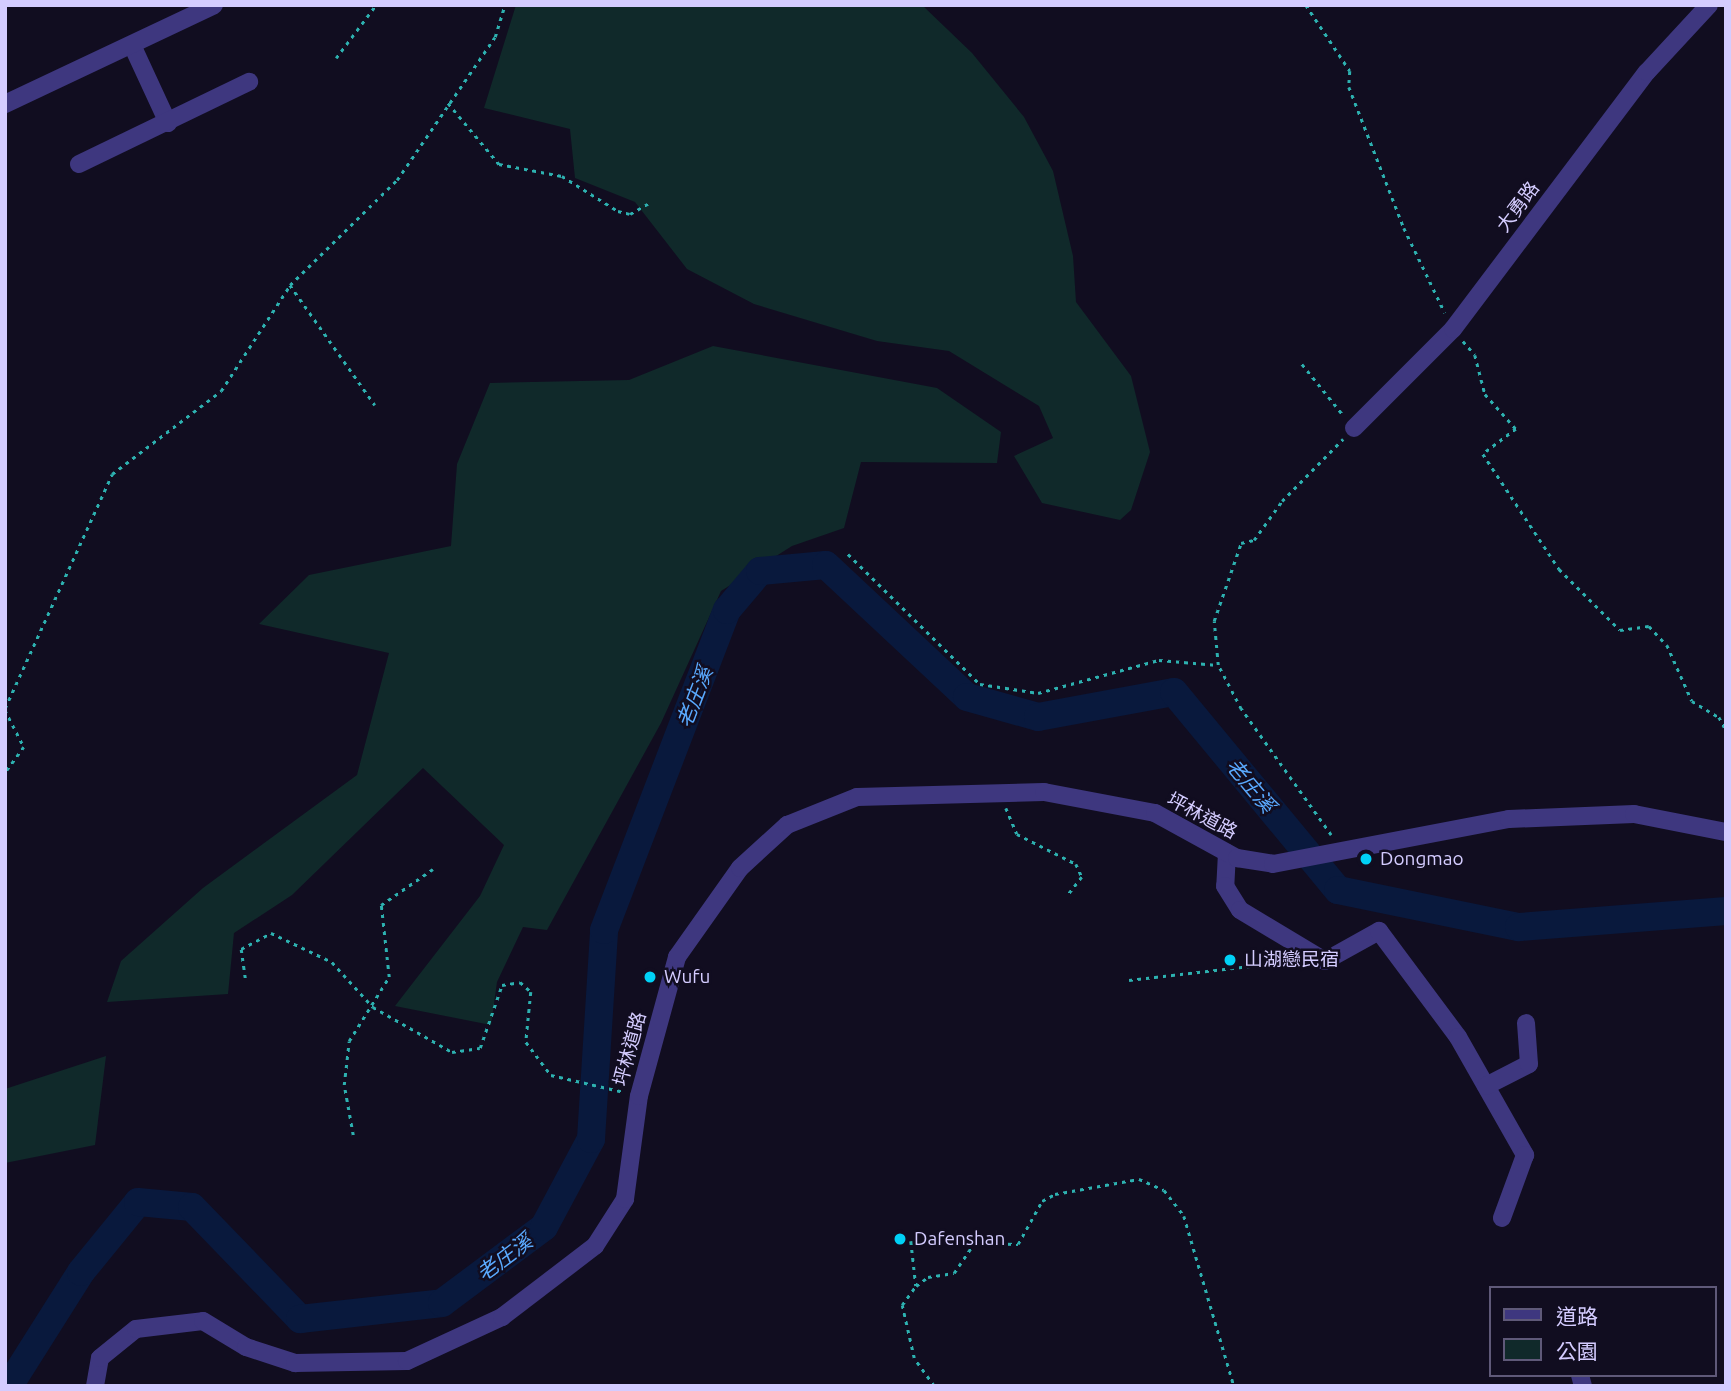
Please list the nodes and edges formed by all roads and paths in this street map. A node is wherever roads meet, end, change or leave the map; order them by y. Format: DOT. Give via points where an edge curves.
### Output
graph roads {
  1 [pos="214,5"];
  2 [pos="376,5"];
  3 [pos="505,5"];
  4 [pos="1306,5"];
  5 [pos="1709,5"];
  6 [pos="132,44"];
  7 [pos="336,58"];
  8 [pos="249,82"];
  9 [pos="448,103"];
  10 [pos="5,104"];
  11 [pos="168,122"];
  12 [pos="79,164"];
  13 [pos="649,203"];
  14 [pos="290,285"];
  15 [pos="1452,329"];
  16 [pos="1302,364"];
  17 [pos="375,405"];
  18 [pos="1354,428"];
  19 [pos="848,554"];
  20 [pos="1218,664"];
  21 [pos="5,709"];
  22 [pos="1726,730"];
  23 [pos="1726,751"];
  24 [pos="1726,768"];
  25 [pos="5,773"];
  26 [pos="999,792"];
  27 [pos="1726,832"];
  28 [pos="1340,849"];
  29 [pos="1227,853"];
  30 [pos="433,869"];
  31 [pos="1068,895"];
  32 [pos="1314,955"];
  33 [pos="245,978"];
  34 [pos="1129,979"];
  35 [pos="373,1007"];
  36 [pos="1526,1023"];
  37 [pos="1486,1086"];
  38 [pos="639,1096"];
  39 [pos="353,1135"];
  40 [pos="1502,1218"];
  41 [pos="898,1232"];
  42 [pos="916,1286"];
  43 [pos="95,1386"];
  44 [pos="934,1386"];
  45 [pos="1234,1386"];
  1 -- 6 [label="street"];
  2 -- 7 [label="path"];
  3 -- 9 [label="path" via="495,37"];
  4 -- 15 [label="path" via="1350,71 1349,87 1404,228"];
  5 -- 15 [label="street, 大勇路" via="1647,72"];
  6 -- 10 [label="street"];
  6 -- 11 [label="street"];
  8 -- 11 [label="street"];
  9 -- 13 [label="path" via="499,163 562,176 618,211 630,214"];
  9 -- 14 [label="path" via="397,180"];
  11 -- 12 [label="street"];
  14 -- 17 [label="path"];
  14 -- 21 [label="path" via="221,391 112,474"];
  15 -- 18 [label="street, 大勇路"];
  15 -- 22 [label="path" via="1475,355 1485,394 1516,429 1483,454 1559,569 1620,630 1649,626 1667,645 1692,701 1719,717"];
  16 -- 18 [label="path"];
  18 -- 20 [label="path" via="1282,501 1254,540 1241,543 1214,621"];
  19 -- 20 [label="path" via="980,684 1038,693 1159,660"];
  20 -- 28 [label="path" via="1241,709"];
  21 -- 25 [label="path" via="24,747"];
  23 -- 24 [label="path"];
  26 -- 29 [label="street, 坪林道路" via="1044,792 1156,813"];
  26 -- 31 [label="path" via="1017,834 1076,864 1082,877"];
  26 -- 38 [label="street, 坪林道路" via="857,797 787,825 740,868 677,957"];
  27 -- 28 [label="street" via="1634,814 1509,819"];
  28 -- 29 [label="street, 坪林道路" via="1273,864"];
  29 -- 32 [label="street" via="1225,886 1240,910"];
  30 -- 35 [label="path" via="381,905 389,976"];
  32 -- 34 [label="path" via="1272,967"];
  32 -- 37 [label="street" via="1325,961 1378,931 1458,1037"];
  33 -- 35 [label="path" via="241,949 271,933 331,962"];
  35 -- 38 [label="path" via="452,1052 480,1048 502,985 520,982 531,992 526,1042 551,1075"];
  35 -- 39 [label="path" via="349,1041 344,1085"];
  36 -- 37 [label="street" via="1530,1064"];
  37 -- 40 [label="street" via="1525,1155"];
  38 -- 43 [label="street, 坪林道路" via="625,1199 596,1246 502,1317 407,1361 295,1363 246,1347 203,1321 136,1329 100,1358"];
  41 -- 42 [label="path" via="911,1241"];
  42 -- 44 [label="path" via="902,1305 914,1358"];
  42 -- 45 [label="path" via="928,1277 954,1273 974,1244 1018,1244 1042,1201 1055,1194 1110,1181 1153,1183 1175,1199 1184,1216"];
}
